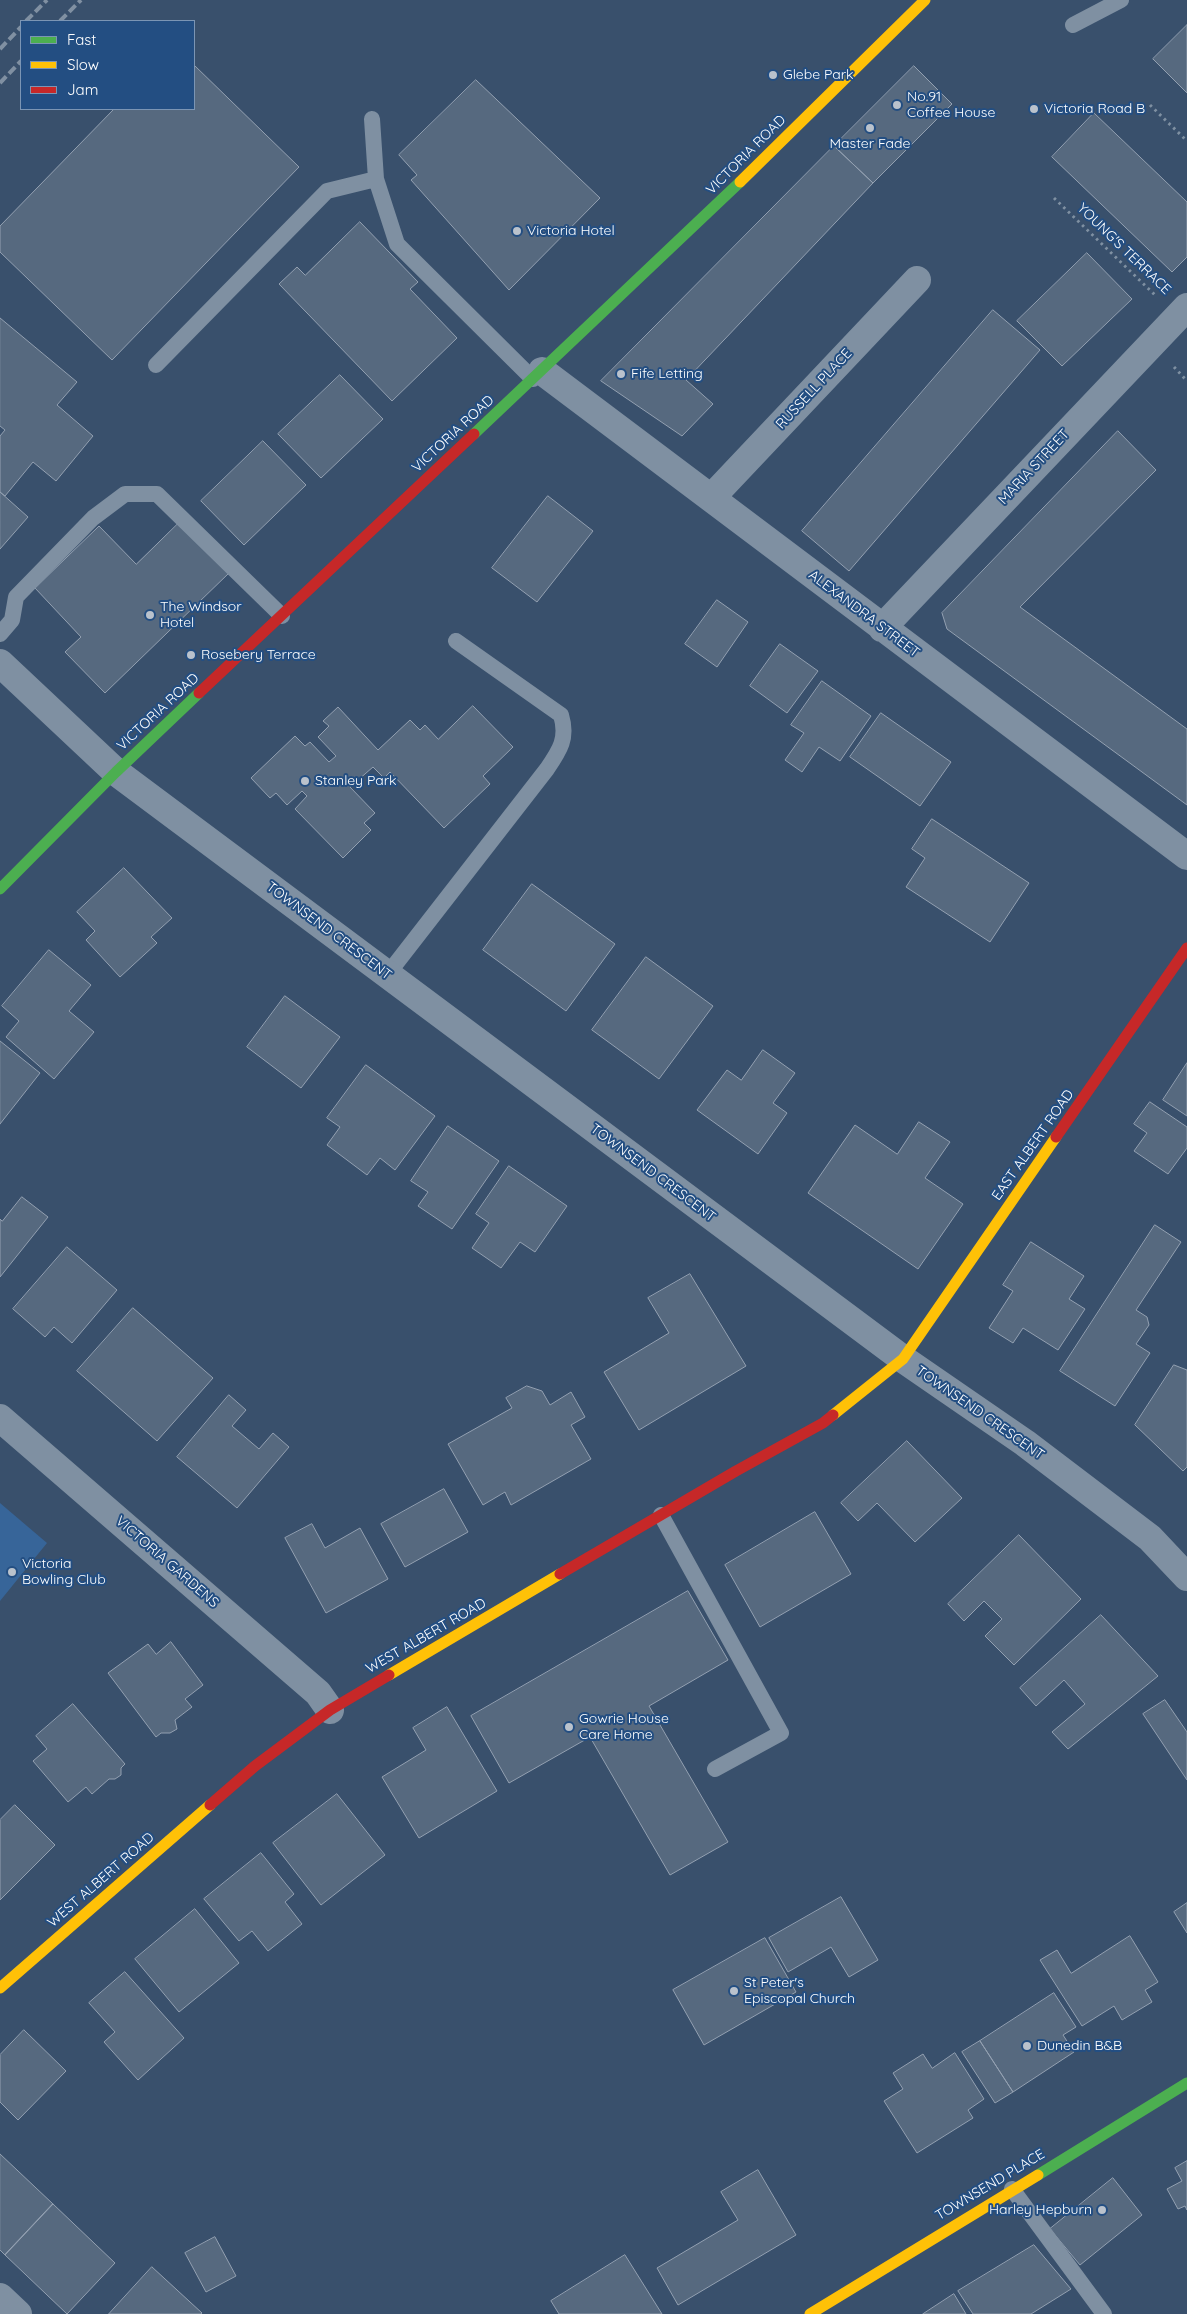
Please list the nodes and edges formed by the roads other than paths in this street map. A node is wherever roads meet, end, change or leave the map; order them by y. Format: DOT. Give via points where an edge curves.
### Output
graph roads {
  1 [pos="925,0"];
  2 [pos="1121,0"];
  3 [pos="1073,25"];
  4 [pos="372,120"];
  5 [pos="376,178"];
  6 [pos="918,280"];
  7 [pos="1182,312"];
  8 [pos="156,365"];
  9 [pos="538,375"];
  10 [pos="711,498"];
  11 [pos="282,616"];
  12 [pos="882,628"];
  13 [pos="0,634"];
  14 [pos="456,641"];
  15 [pos="0,663"];
  16 [pos="116,772"];
  17 [pos="1187,856"];
  18 [pos="0,889"];
  19 [pos="1187,948"];
  20 [pos="387,975"];
  21 [pos="903,1359"];
  22 [pos="0,1418"];
  23 [pos="661,1515"];
  24 [pos="1187,1577"];
  25 [pos="330,1710"];
  26 [pos="715,1769"];
  27 [pos="0,1988"];
  28 [pos="1187,2082"];
  29 [pos="1012,2189"];
  30 [pos="0,2297"];
  31 [pos="18,2314"];
  32 [pos="810,2314"];
  33 [pos="1104,2314"];
  1 -- 9 [label="street, VICTORIA ROAD"];
  2 -- 3 [label="lane"];
  4 -- 5 [label="lane"];
  5 -- 8 [label="lane" via="328,191"];
  5 -- 9 [label="lane" via="397,244"];
  6 -- 10 [label="street, RUSSELL PLACE"];
  7 -- 12 [label="street, MARIA STREET"];
  9 -- 10 [label="street, ALEXANDRA STREET"];
  9 -- 11 [label="street, VICTORIA ROAD"];
  10 -- 12 [label="street, ALEXANDRA STREET"];
  11 -- 13 [label="lane" via="157,494 125,494 93,518 16,597 12,620"];
  11 -- 16 [label="street, VICTORIA ROAD"];
  12 -- 17 [label="street, ALEXANDRA STREET"];
  14 -- 20 [label="lane" via="560,715 565,729 560,748 547,769"];
  15 -- 16 [label="street"];
  16 -- 18 [label="street, VICTORIA ROAD"];
  16 -- 20 [label="street, TOWNSEND CRESCENT"];
  19 -- 21 [label="street, EAST ALBERT ROAD"];
  20 -- 21 [label="street, TOWNSEND CRESCENT"];
  21 -- 23 [label="street, WEST ALBERT ROAD" via="823,1422"];
  21 -- 24 [label="street, TOWNSEND CRESCENT" via="1025,1443 1135,1526"];
  22 -- 25 [label="street, VICTORIA GARDENS" via="318,1693"];
  23 -- 25 [label="street, WEST ALBERT ROAD"];
  23 -- 26 [label="lane" via="781,1733"];
  25 -- 27 [label="street, WEST ALBERT ROAD" via="255,1766"];
  28 -- 29 [label="street, TOWNSEND PLACE"];
  29 -- 32 [label="street, TOWNSEND PLACE"];
  29 -- 33 [label="lane"];
  30 -- 31 [label="street"];
}
